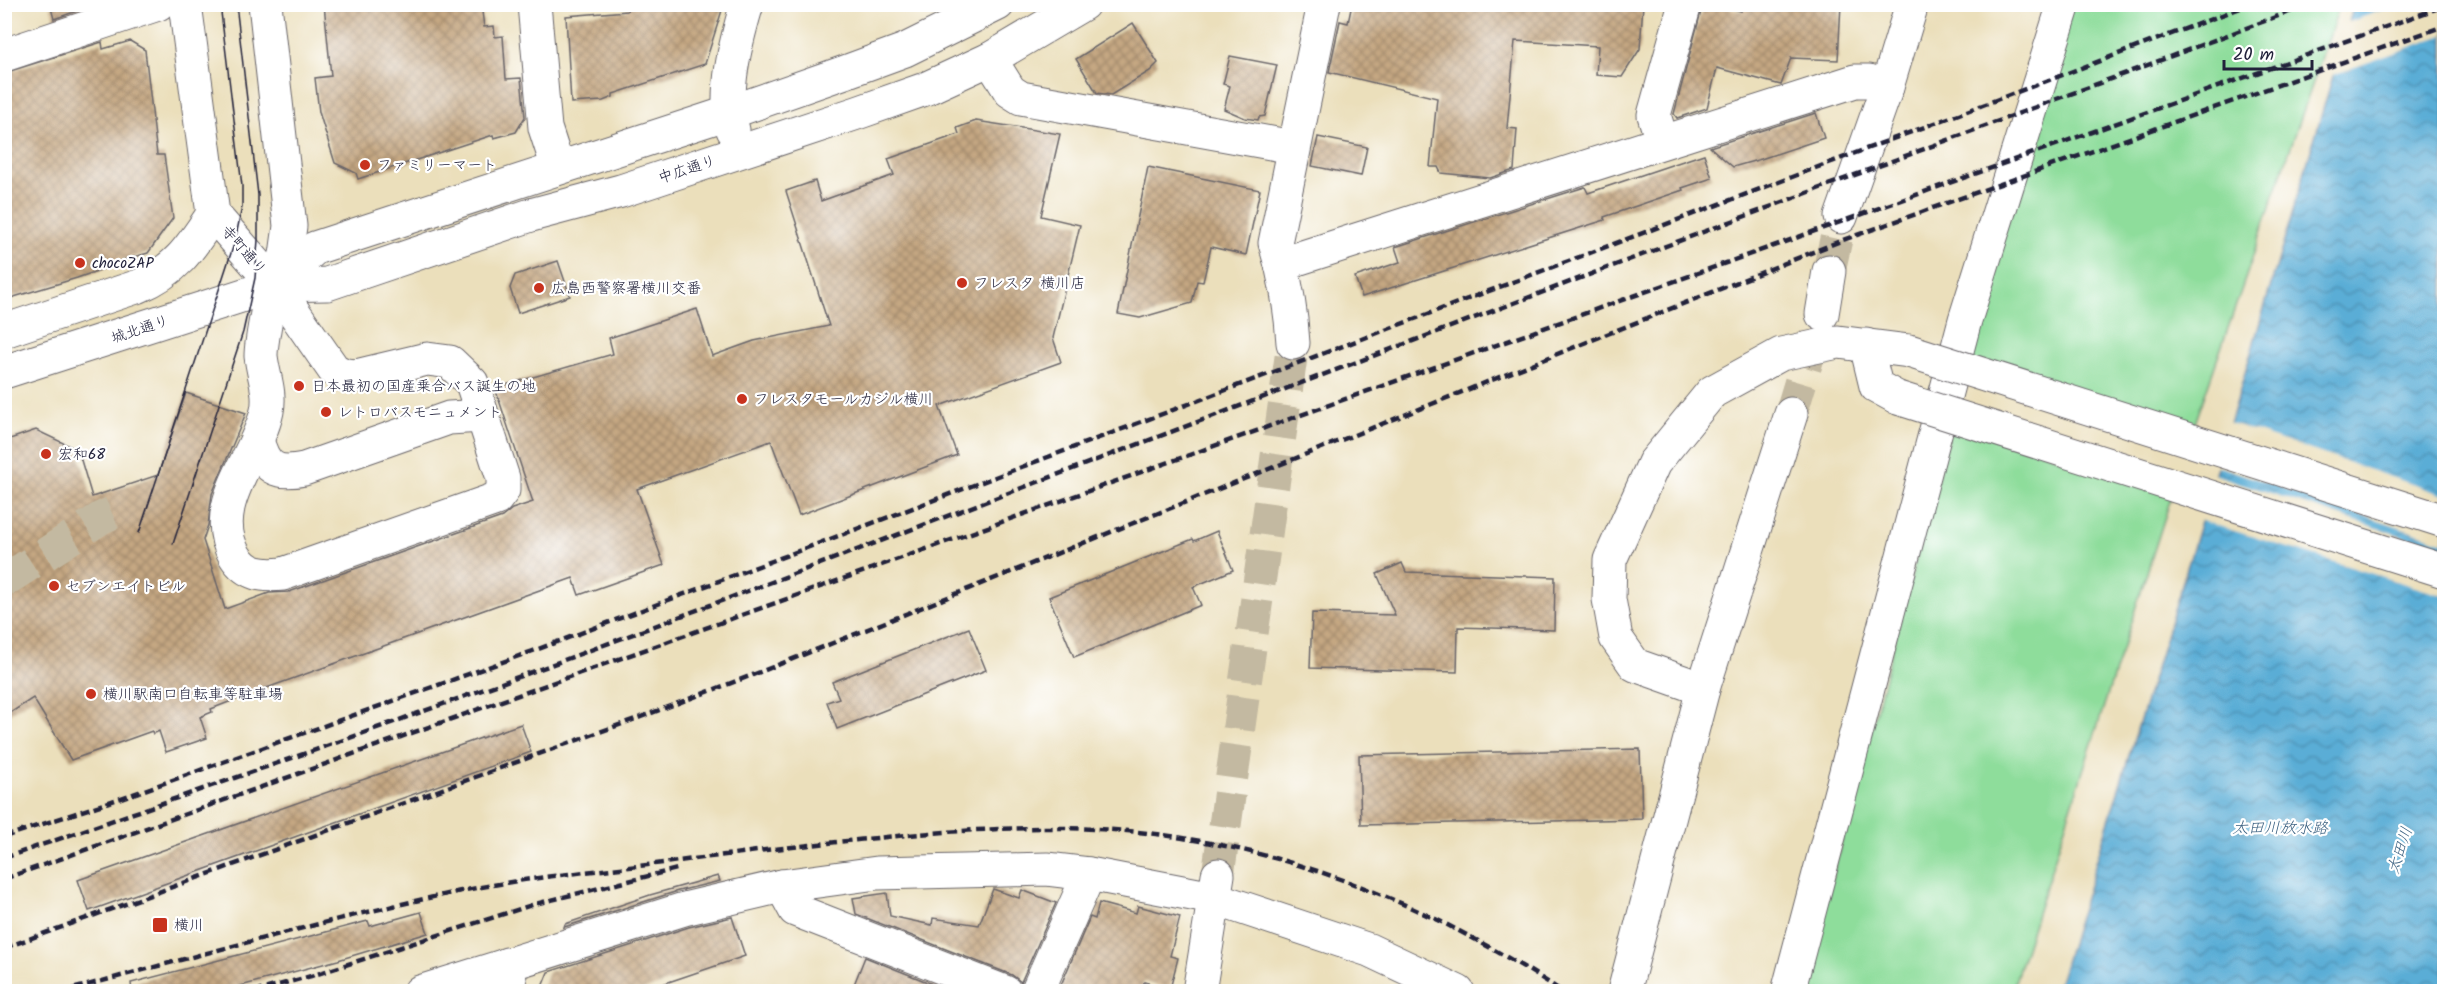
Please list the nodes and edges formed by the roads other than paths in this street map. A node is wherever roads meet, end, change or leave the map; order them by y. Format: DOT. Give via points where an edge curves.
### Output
graph roads {
  1 [pos="158,4"];
  2 [pos="185,4"];
  3 [pos="265,4"];
  4 [pos="534,4"];
  5 [pos="747,4"];
  6 [pos="998,4"];
  7 [pos="1083,4"];
  8 [pos="1324,4"];
  9 [pos="1684,4"];
  10 [pos="1912,4"];
  11 [pos="2064,4"];
  12 [pos="4,56"];
  13 [pos="990,59"];
  14 [pos="1887,87"];
  15 [pos="728,113"];
  16 [pos="1662,141"];
  17 [pos="1293,147"];
  18 [pos="740,152"];
  19 [pos="558,168"];
  20 [pos="213,214"];
  21 [pos="1841,217"];
  22 [pos="1281,264"];
  23 [pos="1829,272"];
  24 [pos="274,285"];
  25 [pos="1822,314"];
  26 [pos="4,331"];
  27 [pos="1293,343"];
  28 [pos="1866,345"];
  29 [pos="4,372"];
  30 [pos="1791,414"];
  31 [pos="482,416"];
  32 [pos="257,440"];
  33 [pos="2445,521"];
  34 [pos="2445,571"];
  35 [pos="1703,689"];
  36 [pos="1089,874"];
  37 [pos="782,886"];
  38 [pos="1216,886"];
  39 [pos="509,978"];
  40 [pos="1404,980"];
  41 [pos="420,992"];
  42 [pos="1005,992"];
  43 [pos="1037,992"];
  44 [pos="1198,992"];
  45 [pos="1458,992"];
  46 [pos="1624,992"];
  47 [pos="1788,992"];
  1 -- 12 [label="main road"];
  2 -- 20 [label="main road, 寺町通り"];
  3 -- 24 [label="main road, 寺町通り" via="290,226 286,255"];
  4 -- 19 [label="main road" via="546,128"];
  5 -- 15 [label="main road" via="734,46"];
  6 -- 15 [label="main road" via="905,50"];
  7 -- 13 [label="main road, 中広通り"];
  8 -- 17 [label="main road"];
  9 -- 16 [label="main road" via="1654,115"];
  10 -- 14 [label="main road"];
  11 -- 47 [label="main road" via="1965,320"];
  13 -- 17 [label="main road" via="1010,91 1022,98"];
  13 -- 18 [label="main road, 中広通り" via="925,89"];
  14 -- 16 [label="main road" via="1855,81"];
  14 -- 21 [label="main road"];
  15 -- 18 [label="main road"];
  15 -- 19 [label="main road"];
  16 -- 22 [label="main road"];
  17 -- 22 [label="main road" via="1275,243"];
  18 -- 24 [label="main road, 中広通り" via="531,215 327,284"];
  19 -- 24 [label="main road" via="315,248"];
  20 -- 24 [label="main road, 寺町通り"];
  20 -- 26 [label="main road" via="185,255 159,277"];
  22 -- 27 [label="main road"];
  23 -- 25 [label="main road"];
  24 -- 29 [label="main road, 城北通り"];
  24 -- 31 [label="main road" via="334,370 356,376 427,359 450,362 472,383"];
  24 -- 32 [label="main road" via="261,344 268,405"];
  28 -- 33 [label="main road, bridge" via="1909,351"];
  28 -- 34 [label="main road, bridge" via="1876,387 1898,398"];
  28 -- 35 [label="main road" via="1839,342 1781,354 1712,392 1654,463 1610,560 1609,599 1616,638 1635,665"];
  30 -- 35 [label="main road"];
  31 -- 32 [label="main road" via="449,418 288,472 274,469 267,462"];
  31 -- 32 [label="main road" via="503,478 503,490 496,499 283,573 263,576 249,571 238,560 228,536 230,503"];
  35 -- 46 [label="main road"];
  36 -- 37 [label="main road" via="1047,869 877,873"];
  36 -- 38 [label="main road"];
  36 -- 43 [label="main road"];
  37 -- 39 [label="main road" via="684,909"];
  37 -- 42 [label="main road" via="795,910"];
  38 -- 40 [label="main road" via="1369,950"];
  38 -- 44 [label="main road"];
  39 -- 41 [label="main road"];
  40 -- 45 [label="main road"];
}
